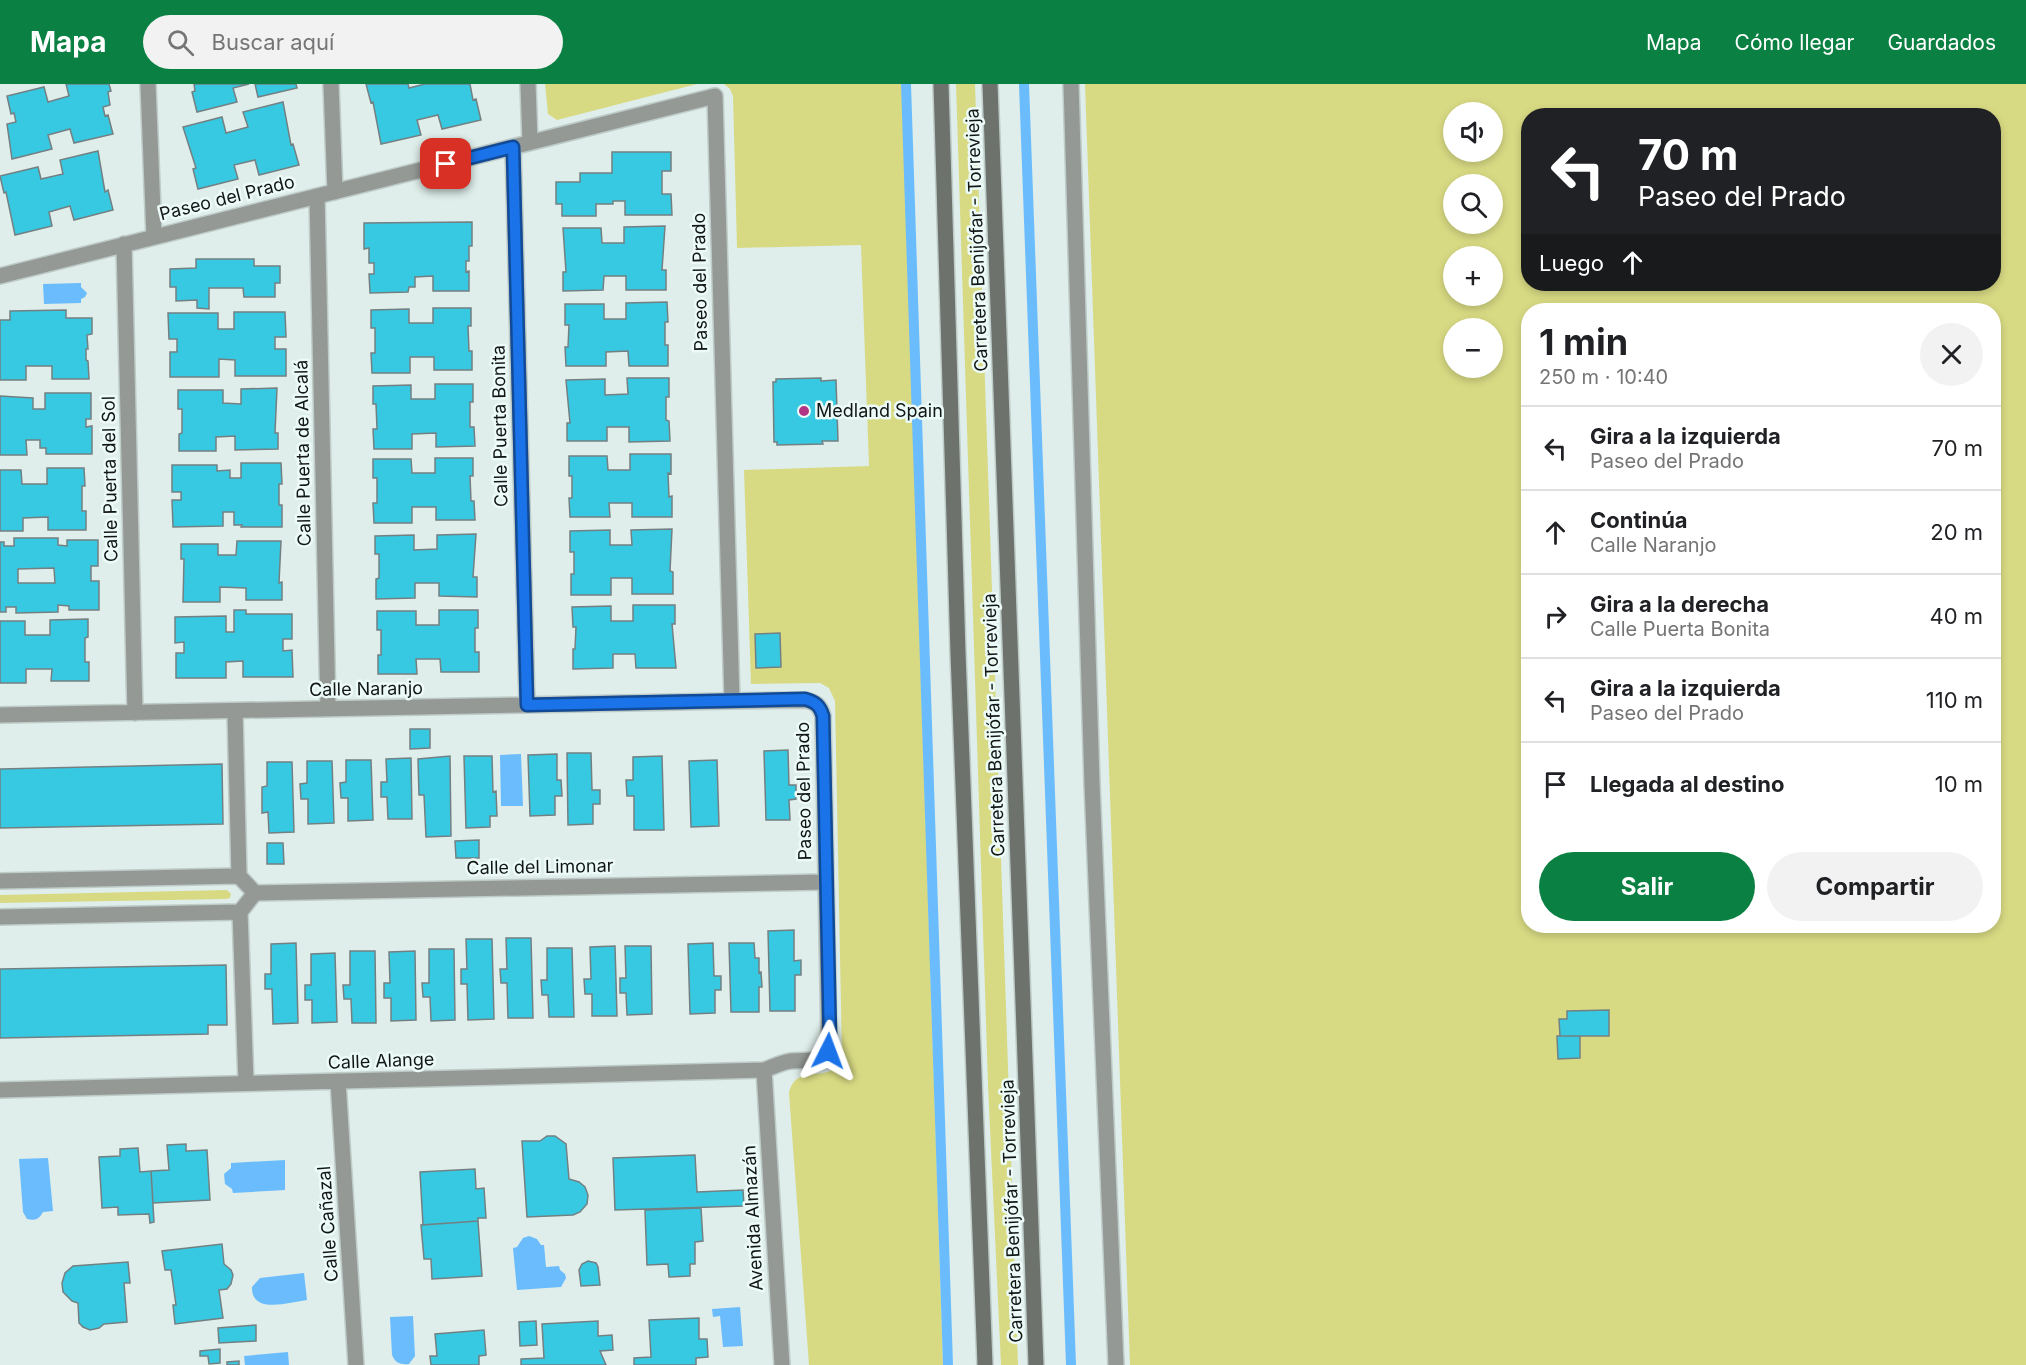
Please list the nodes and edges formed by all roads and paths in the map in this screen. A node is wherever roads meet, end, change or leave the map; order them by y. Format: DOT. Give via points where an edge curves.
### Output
graph roads {
  1 [pos="148,84"];
  2 [pos="331,84"];
  3 [pos="528,84"];
  4 [pos="941,84"];
  5 [pos="990,84"];
  6 [pos="1071,84"];
  7 [pos="530,142"];
  8 [pos="513,147"];
  9 [pos="335,192"];
  10 [pos="317,196"];
  11 [pos="154,237"];
  12 [pos="124,244"];
  13 [pos="0,276"];
  14 [pos="732,701"];
  15 [pos="527,705"];
  16 [pos="328,709"];
  17 [pos="235,711"];
  18 [pos="135,713"];
  19 [pos="0,715"];
  20 [pos="239,876"];
  21 [pos="0,881"];
  22 [pos="826,882"];
  23 [pos="255,893"];
  24 [pos="240,912"];
  25 [pos="0,917"];
  26 [pos="764,1070"];
  27 [pos="338,1081"];
  28 [pos="246,1083"];
  29 [pos="0,1090"];
  30 [pos="356,1365"];
  31 [pos="782,1365"];
  32 [pos="985,1365"];
  33 [pos="1036,1365"];
  34 [pos="1116,1365"];
  1 -- 11 [label="street"];
  2 -- 9 [label="street"];
  3 -- 7 [label="street"];
  4 -- 32 [label="main road, Carretera Benijófar - Torrevieja"];
  5 -- 33 [label="main road, Carretera Benijófar - Torrevieja"];
  6 -- 34 [label="street" via="1092,772"];
  7 -- 8 [label="street, Paseo del Prado"];
  7 -- 14 [label="street, Paseo del Prado" via="715,96"];
  8 -- 9 [label="street, Paseo del Prado"];
  8 -- 15 [label="street, Calle Puerta Bonita"];
  9 -- 10 [label="street, Paseo del Prado"];
  10 -- 11 [label="street, Paseo del Prado"];
  10 -- 16 [label="street, Calle Puerta de Alcalá"];
  11 -- 12 [label="street, Paseo del Prado"];
  12 -- 13 [label="street, Paseo del Prado"];
  12 -- 18 [label="street, Calle Puerta del Sol"];
  14 -- 15 [label="street, Calle Naranjo"];
  14 -- 22 [label="street, Paseo del Prado" via="805,699 820,708"];
  15 -- 16 [label="street, Calle Naranjo"];
  16 -- 17 [label="street, Calle Naranjo"];
  17 -- 18 [label="street, Calle Naranjo"];
  17 -- 20 [label="street"];
  18 -- 19 [label="street, Calle Naranjo"];
  20 -- 21 [label="street"];
  20 -- 23 [label="street"];
  22 -- 23 [label="street, Calle del Limonar"];
  22 -- 26 [label="street, Paseo del Prado" via="828,1051 822,1058 789,1061"];
  23 -- 24 [label="street"];
  24 -- 25 [label="street"];
  24 -- 28 [label="street"];
  26 -- 27 [label="street, Calle Alange"];
  26 -- 31 [label="street, Avenida Almazán"];
  27 -- 28 [label="street, Calle Alange"];
  27 -- 30 [label="street, Calle Cañazal"];
  28 -- 29 [label="street, Calle Alange"];
}
